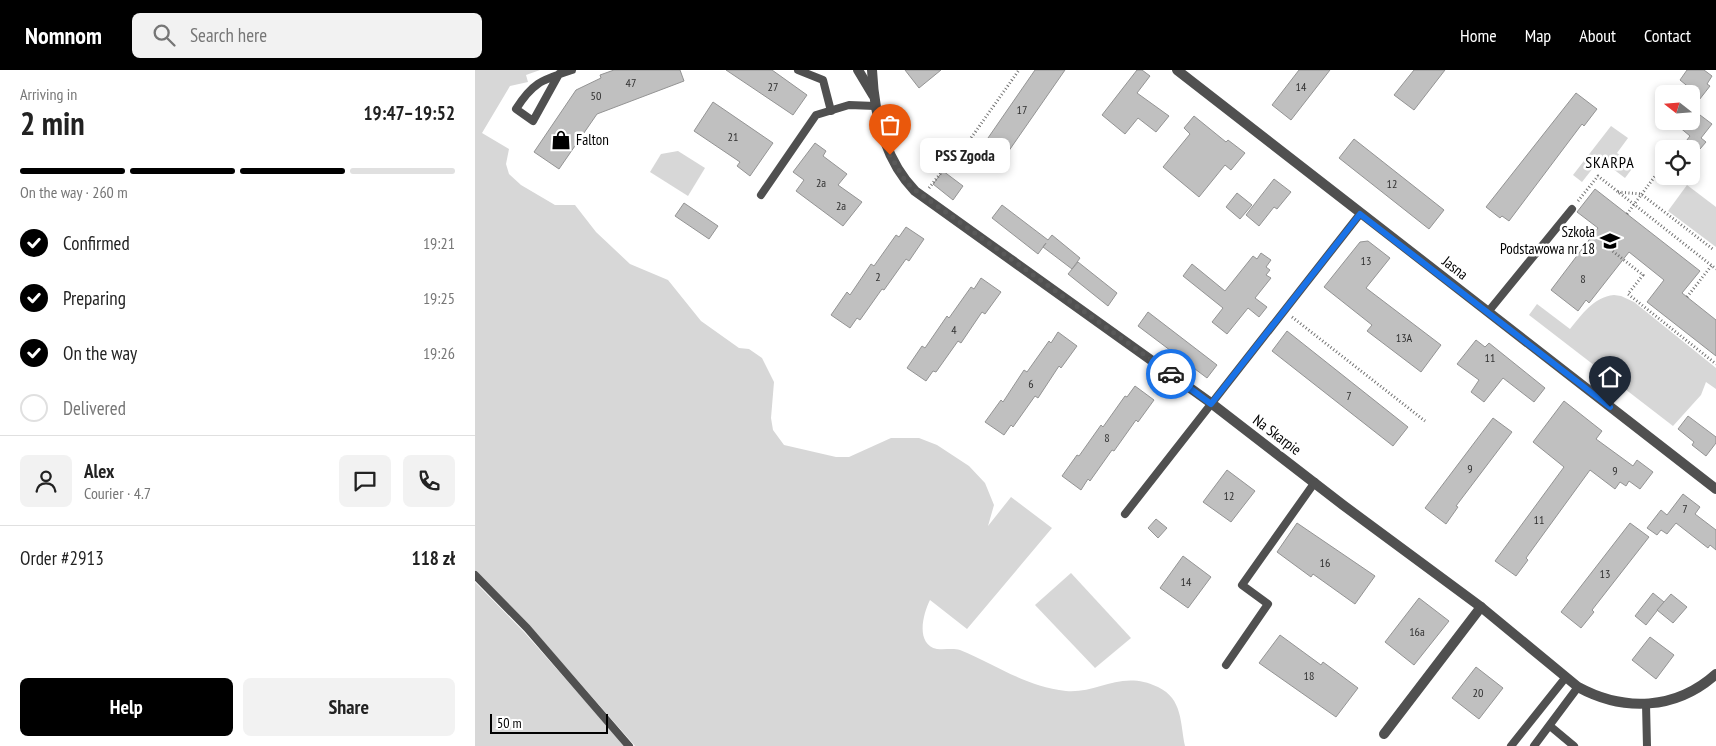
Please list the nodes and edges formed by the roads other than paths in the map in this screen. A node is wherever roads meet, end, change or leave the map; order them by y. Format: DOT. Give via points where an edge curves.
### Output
graph roads {
  1 [pos="572,70"];
  2 [pos="798,70"];
  3 [pos="858,70"];
  4 [pos="872,70"];
  5 [pos="1177,70"];
  6 [pos="559,74"];
  7 [pos="874,101"];
  8 [pos="831,111"];
  9 [pos="761,195"];
  10 [pos="1573,209"];
  11 [pos="1360,214"];
  12 [pos="1488,312"];
  13 [pos="1211,404"];
  14 [pos="1315,482"];
  15 [pos="1716,489"];
  16 [pos="1125,514"];
  17 [pos="475,575"];
  18 [pos="1481,607"];
  19 [pos="1226,665"];
  20 [pos="1716,674"];
  21 [pos="1566,677"];
  22 [pos="1578,687"];
  23 [pos="1646,704"];
  24 [pos="1550,726"];
  25 [pos="1384,734"];
  26 [pos="629,746"];
  27 [pos="1511,746"];
  28 [pos="1534,746"];
  29 [pos="1573,746"];
  30 [pos="1647,746"];
  1 -- 6 [label="lane"];
  2 -- 8 [label="lane" via="823,80"];
  3 -- 7 [label="street"];
  4 -- 7 [label="street"];
  5 -- 11 [label="street, Jasna"];
  6 -- 6 [label="lane" via="528,90 516,109 533,121"];
  7 -- 8 [label="lane"];
  7 -- 13 [label="street, Na Skarpie" via="890,155 906,182"];
  8 -- 9 [label="lane" via="816,115"];
  10 -- 12 [label="lane"];
  11 -- 12 [label="street, Jasna"];
  11 -- 13 [label="lane"];
  12 -- 15 [label="street, Jasna"];
  13 -- 14 [label="street, Na Skarpie"];
  13 -- 16 [label="lane"];
  14 -- 18 [label="street, Na Skarpie"];
  14 -- 19 [label="lane" via="1243,585 1268,604"];
  17 -- 26 [label="lane" via="527,628"];
  18 -- 21 [label="street, Na Skarpie"];
  18 -- 25 [label="street"];
  20 -- 23 [label="street, Na Skarpie" via="1680,698"];
  21 -- 22 [label="street, Na Skarpie"];
  21 -- 27 [label="lane"];
  22 -- 23 [label="street, Na Skarpie" via="1595,696"];
  22 -- 24 [label="lane"];
  23 -- 30 [label="lane"];
  24 -- 28 [label="lane"];
  24 -- 29 [label="lane"];
}
